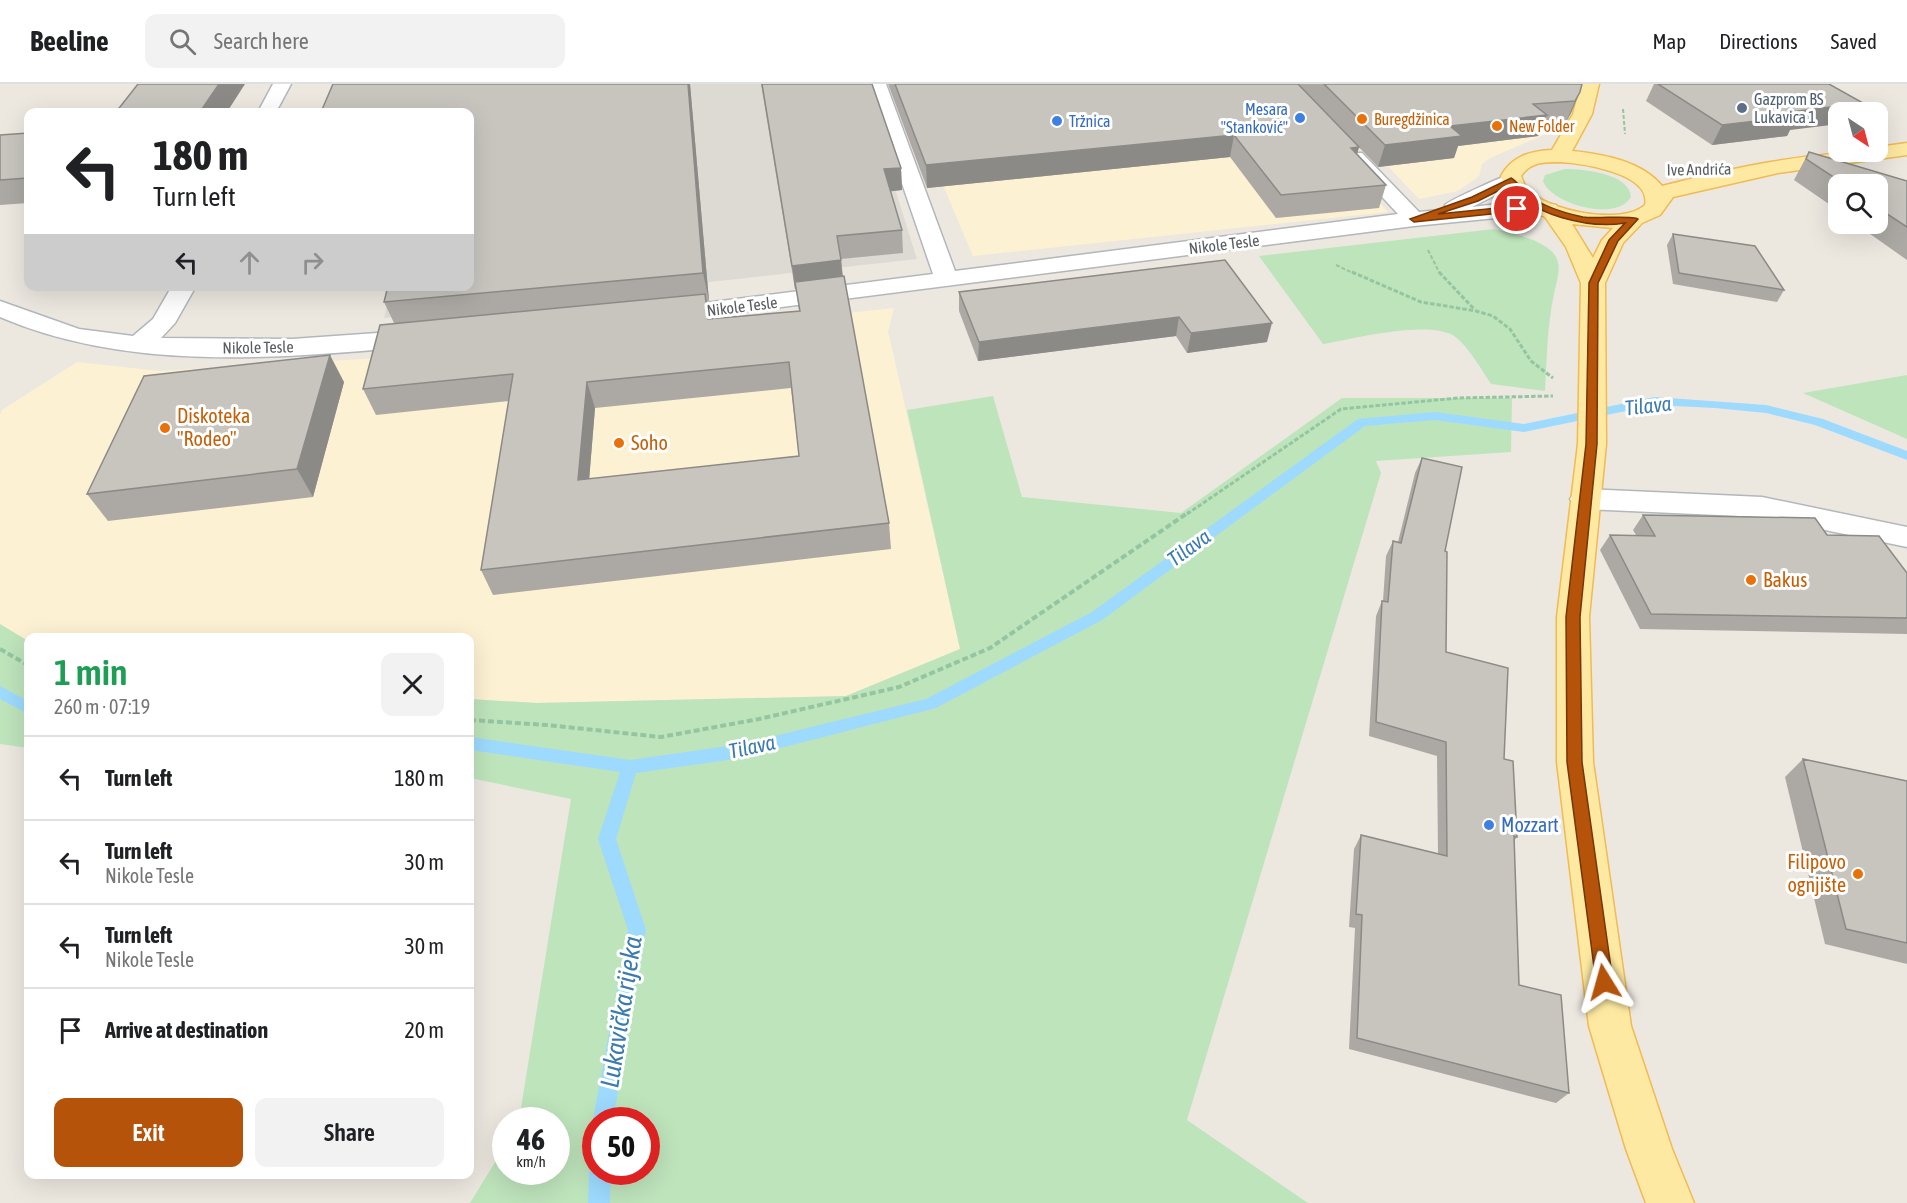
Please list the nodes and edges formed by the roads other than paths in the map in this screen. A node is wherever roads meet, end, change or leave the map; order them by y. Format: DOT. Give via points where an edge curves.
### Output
graph roads {
  1 [pos="282,84"];
  2 [pos="877,84"];
  3 [pos="1589,93"];
  4 [pos="269,108"];
  5 [pos="1342,143"];
  6 [pos="1907,149"];
  7 [pos="1558,156"];
  8 [pos="1618,166"];
  9 [pos="1778,167"];
  10 [pos="1511,180"];
  11 [pos="1657,201"];
  12 [pos="1550,211"];
  13 [pos="1414,219"];
  14 [pos="1634,219"];
  15 [pos="947,280"];
  16 [pos="1593,283"];
  17 [pos="181,291"];
  18 [pos="0,308"];
  19 [pos="638,318"];
  20 [pos="441,336"];
  21 [pos="139,344"];
  22 [pos="1585,499"];
  23 [pos="1907,537"];
  24 [pos="1670,1203"];
  1 -- 4 [label="street"];
  2 -- 15 [label="street"];
  3 -- 7 [label="main road" via="1574,136"];
  3 -- 8 [label="main road" via="1598,137"];
  5 -- 13 [label="street"];
  6 -- 9 [label="main road, Ive Andrića"];
  7 -- 8 [label="main road"];
  7 -- 10 [label="main road" via="1525,161 1512,171"];
  8 -- 9 [label="main road, Ive Andrića" via="1666,170"];
  8 -- 11 [label="main road" via="1650,185"];
  9 -- 11 [label="main road, Ive Andrića" via="1665,192"];
  10 -- 12 [label="main road" via="1526,199"];
  10 -- 13 [label="street, Nikole Tesle" via="1475,199"];
  11 -- 14 [label="main road, Ive Andrića" via="1651,212"];
  12 -- 13 [label="street, Nikole Tesle" via="1517,209"];
  12 -- 14 [label="main road" via="1594,221"];
  12 -- 16 [label="main road" via="1577,247"];
  13 -- 15 [label="street, Nikole Tesle"];
  14 -- 16 [label="main road, Ive Andrića" via="1613,240"];
  15 -- 19 [label="street, Nikole Tesle"];
  16 -- 22 [label="main road" via="1592,444"];
  17 -- 21 [label="street" via="162,323"];
  18 -- 21 [label="street, Nikole Tesle" via="65,333"];
  20 -- 21 [label="street, Nikole Tesle" via="244,349"];
  22 -- 23 [label="street" via="1762,507"];
  22 -- 24 [label="main road" via="1573,617 1575,762 1610,1026"];
}
